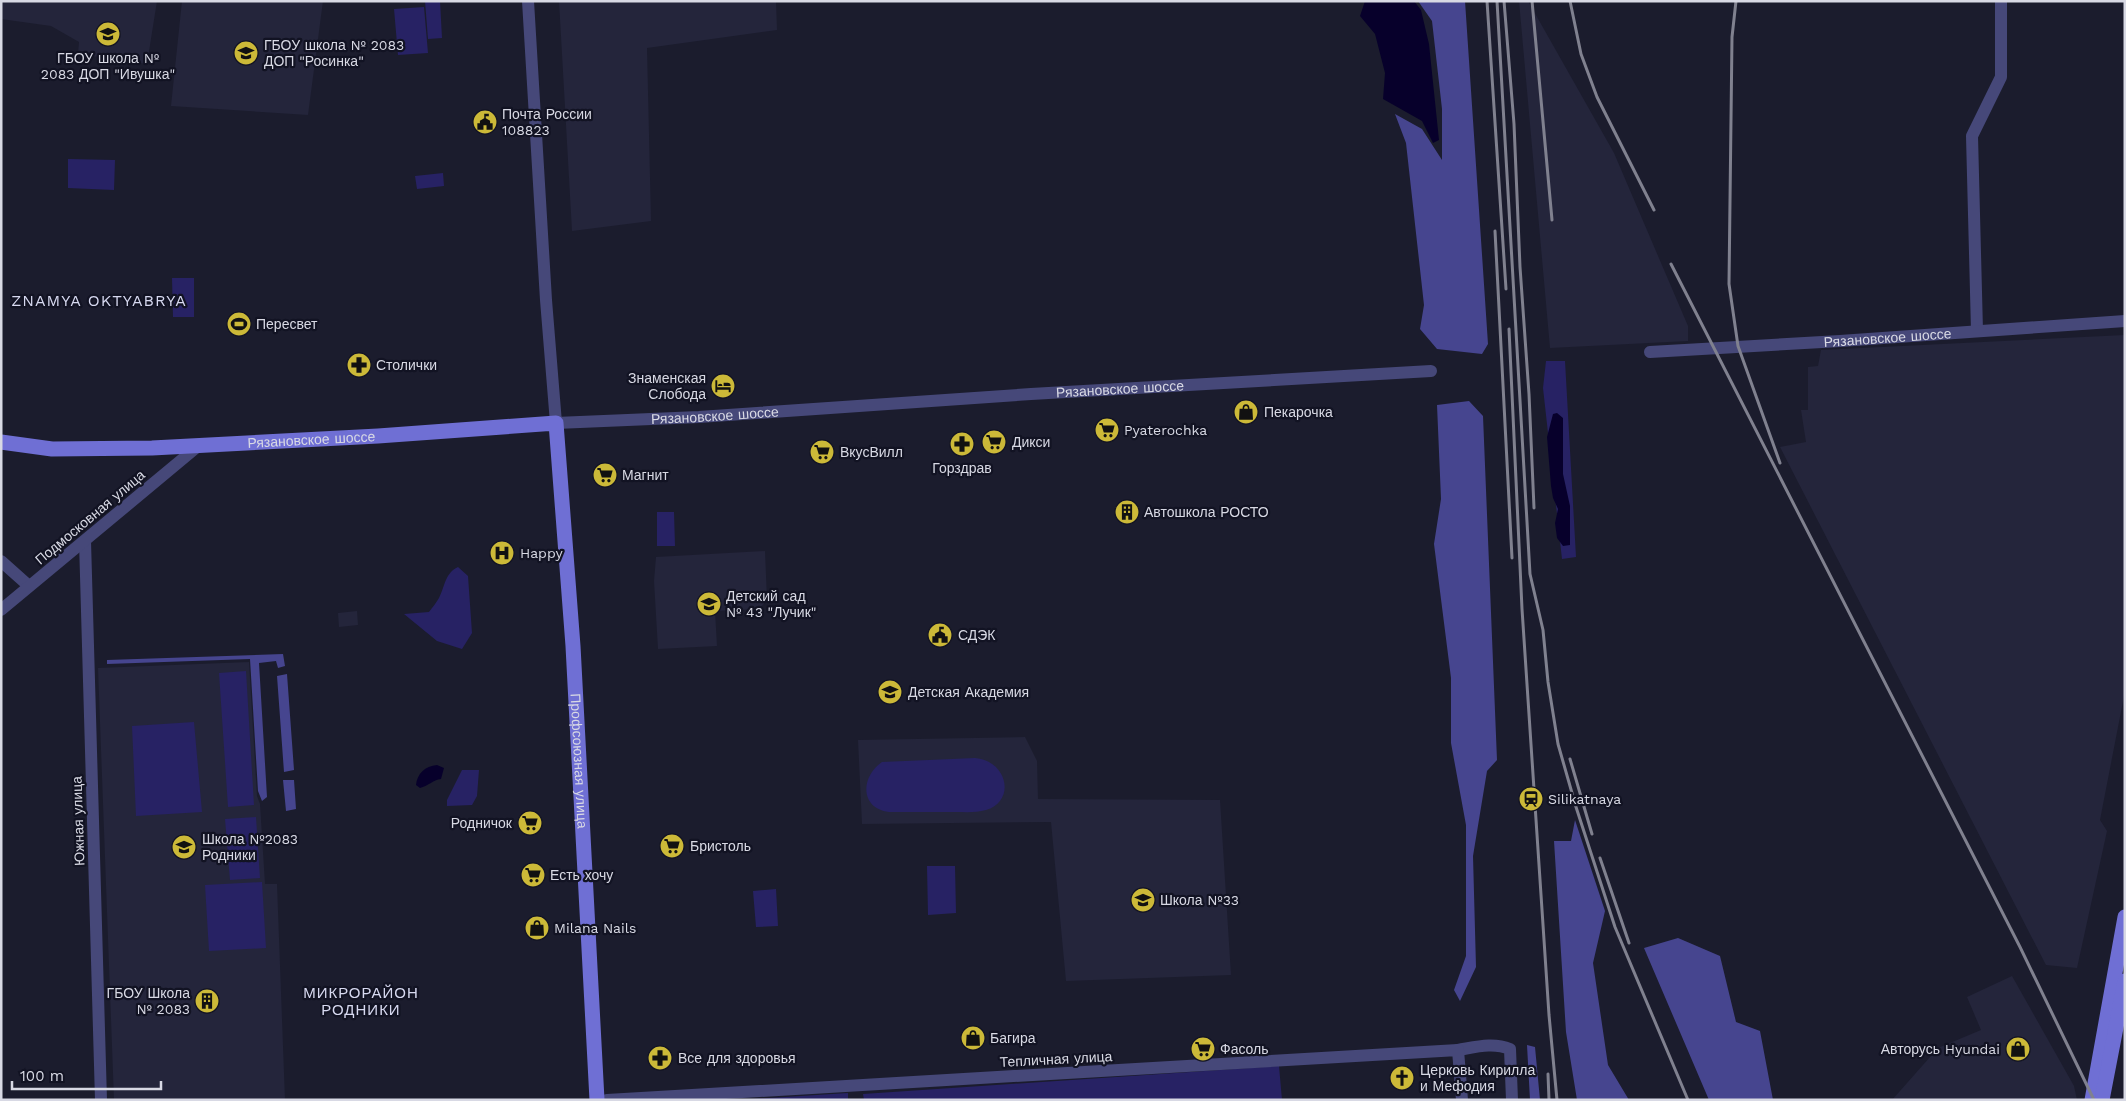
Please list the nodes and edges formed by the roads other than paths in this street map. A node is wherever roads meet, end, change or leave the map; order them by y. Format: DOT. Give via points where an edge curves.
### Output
graph roads {
  1 [pos="528,1"];
  2 [pos="2001,1"];
  3 [pos="2125,321"];
  4 [pos="1977,331"];
  5 [pos="1650,352"];
  6 [pos="1431,371"];
  7 [pos="556,423"];
  8 [pos="1,442"];
  9 [pos="197,447"];
  10 [pos="85,541"];
  11 [pos="1,561"];
  12 [pos="29,586"];
  13 [pos="1,610"];
  14 [pos="2125,917"];
  15 [pos="2125,981"];
  16 [pos="2117,1017"];
  17 [pos="1458,1050"];
  18 [pos="855,1086"];
  19 [pos="101,1100"];
  20 [pos="598,1100"];
  21 [pos="607,1100"];
  22 [pos="856,1100"];
  23 [pos="1462,1100"];
  24 [pos="1512,1100"];
  25 [pos="2092,1100"];
  26 [pos="2102,1100"];
  1 -- 7 [label="street"];
  2 -- 4 [label="street" via="2001,77 1972,136"];
  3 -- 4 [label="street, Рязановское шоссе"];
  4 -- 5 [label="street, Рязановское шоссе"];
  6 -- 7 [label="street, Рязановское шоссе"];
  7 -- 9 [label="main road, Рязановское шоссе"];
  7 -- 20 [label="main road, Профсоюзная улица" via="573,646"];
  8 -- 9 [label="main road, Рязановское шоссе" via="52,449"];
  9 -- 10 [label="street, Подмосковная улица"];
  10 -- 12 [label="street, Подмосковная улица"];
  10 -- 19 [label="street, Южная улица"];
  11 -- 12 [label="street"];
  12 -- 13 [label="street, Подмосковная улица"];
  14 -- 16 [label="main road"];
  15 -- 16 [label="main road"];
  16 -- 25 [label="main road"];
  16 -- 26 [label="main road"];
  17 -- 18 [label="street, Тепличная улица"];
  17 -- 23 [label="street"];
  17 -- 24 [label="street, Тепличная улица" via="1485,1045 1510,1049"];
  18 -- 21 [label="street, Тепличная улица"];
  18 -- 22 [label="street"];
}
